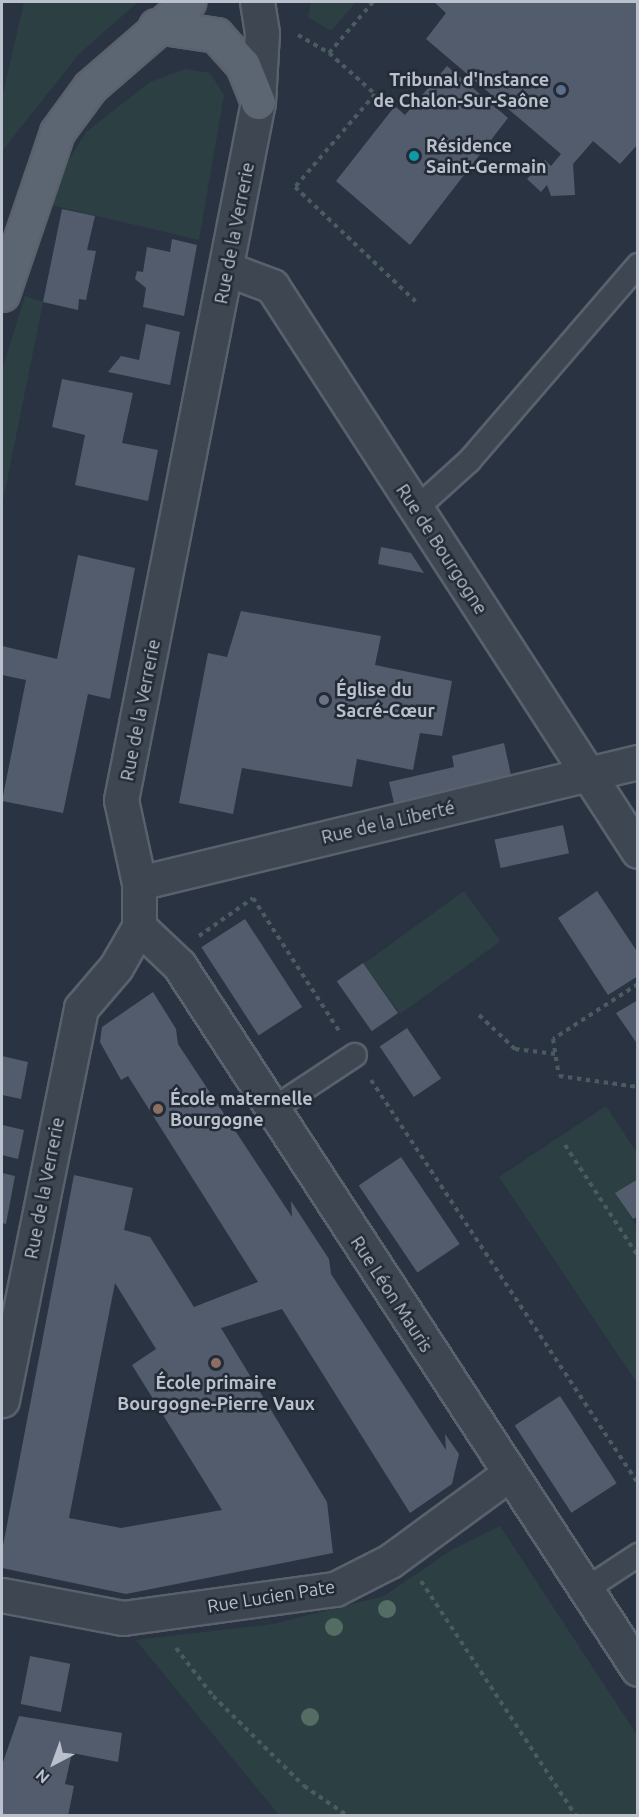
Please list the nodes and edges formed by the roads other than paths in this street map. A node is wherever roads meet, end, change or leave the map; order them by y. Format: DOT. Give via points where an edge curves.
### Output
graph roads {
  1 [pos="188,2"];
  2 [pos="257,2"];
  3 [pos="156,26"];
  4 [pos="258,102"];
  5 [pos="638,265"];
  6 [pos="227,269"];
  7 [pos="2,294"];
  8 [pos="416,509"];
  9 [pos="638,762"];
  10 [pos="587,774"];
  11 [pos="638,851"];
  12 [pos="139,883"];
  13 [pos="139,927"];
  14 [pos="355,1055"];
  15 [pos="273,1109"];
  16 [pos="2,1400"];
  17 [pos="509,1474"];
  18 [pos="638,1555"];
  19 [pos="585,1590"];
  20 [pos="2,1595"];
  21 [pos="638,1669"];
  1 -- 3 [label="main road"];
  2 -- 4 [label="street, Rue de la Verrerie" via="262,33"];
  3 -- 4 [label="main road" via="216,35 243,65"];
  3 -- 7 [label="main road" via="90,87 57,132"];
  4 -- 6 [label="street, Rue de la Verrerie"];
  5 -- 8 [label="lane" via="468,461"];
  6 -- 8 [label="street, Rue de Bourgogne" via="272,286"];
  6 -- 12 [label="street, Rue de la Verrerie" via="121,800"];
  8 -- 10 [label="street, Rue de Bourgogne"];
  9 -- 10 [label="street, Rue de la Liberté"];
  10 -- 11 [label="street, Rue de Bourgogne"];
  10 -- 12 [label="street, Rue de la Liberté"];
  12 -- 13 [label="street, Rue de la Verrerie"];
  13 -- 15 [label="street, Rue Léon Mauris" via="179,966"];
  13 -- 16 [label="street, Rue de la Verrerie" via="116,967 81,1008"];
  14 -- 15 [label="lane"];
  15 -- 17 [label="street, Rue Léon Mauris"];
  17 -- 19 [label="street, Rue Léon Mauris"];
  17 -- 20 [label="street, Rue Lucien Pate" via="399,1554 335,1589 123,1618"];
  18 -- 19 [label="lane"];
  19 -- 21 [label="street, Rue Léon Mauris"];
}
